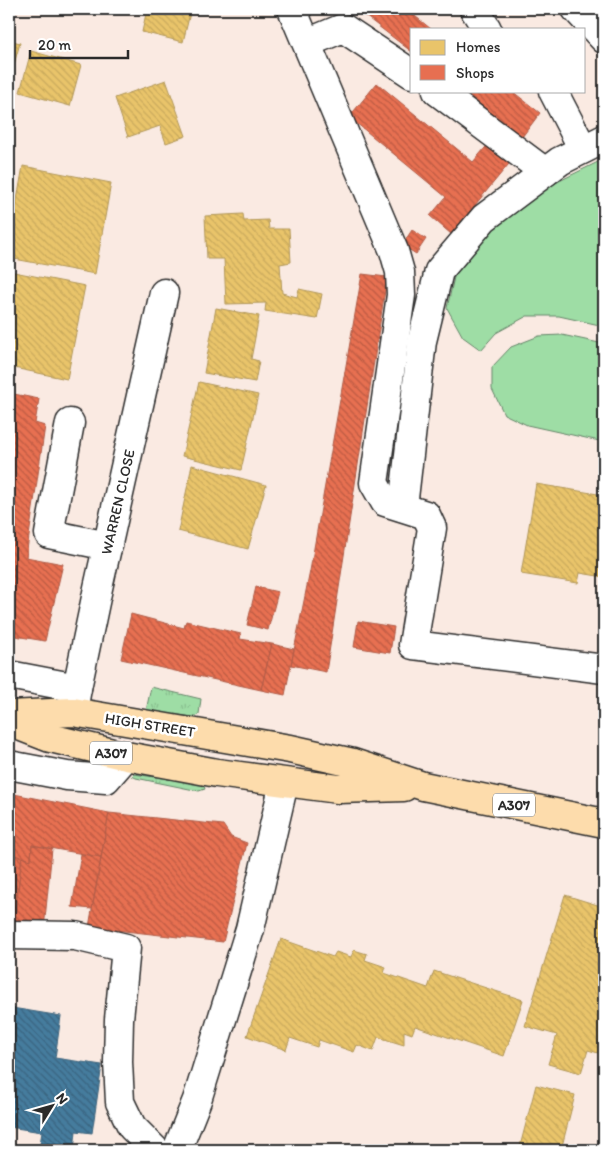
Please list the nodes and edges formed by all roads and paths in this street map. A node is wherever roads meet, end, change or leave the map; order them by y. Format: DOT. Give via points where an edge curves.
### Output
graph roads {
  1 [pos="292,9"];
  2 [pos="474,9"];
  3 [pos="576,9"];
  4 [pos="486,28"];
  5 [pos="604,39"];
  6 [pos="307,43"];
  7 [pos="410,73"];
  8 [pos="438,92"];
  9 [pos="554,92"];
  10 [pos="594,144"];
  11 [pos="545,172"];
  12 [pos="164,293"];
  13 [pos="70,423"];
  14 [pos="403,508"];
  15 [pos="108,546"];
  16 [pos="604,669"];
  17 [pos="9,675"];
  18 [pos="75,700"];
  19 [pos="9,715"];
  20 [pos="9,722"];
  21 [pos="290,749"];
  22 [pos="126,756"];
  23 [pos="9,765"];
  24 [pos="284,783"];
  25 [pos="423,786"];
  26 [pos="604,823"];
  27 [pos="9,935"];
  28 [pos="155,1150"];
  29 [pos="177,1150"];
  1 -- 6 [label="street"];
  2 -- 4 [label="street"];
  3 -- 5 [label="street"];
  6 -- 7 [label="street" via="343,28"];
  6 -- 14 [label="street" via="400,272 401,295 374,483 385,502"];
  8 -- 11 [label="street"];
  9 -- 10 [label="street"];
  10 -- 11 [label="street"];
  11 -- 14 [label="street" via="484,218 439,270 422,342"];
  12 -- 15 [label="street, WARREN CLOSE"];
  13 -- 15 [label="street" via="49,534"];
  14 -- 16 [label="street" via="426,515 432,528 413,645"];
  15 -- 18 [label="street, WARREN CLOSE"];
  17 -- 18 [label="street, HIGH STREET"];
  18 -- 19 [label="main road, HIGH STREET / A307"];
  18 -- 21 [label="main road, HIGH STREET / A307"];
  20 -- 22 [label="main road, A307" via="50,738"];
  21 -- 24 [label="main road"];
  21 -- 25 [label="main road, A307" via="353,763"];
  22 -- 23 [label="street" via="106,779"];
  22 -- 24 [label="main road, A307"];
  24 -- 25 [label="main road, A307" via="338,789"];
  24 -- 29 [label="street" via="250,929 197,1100"];
  25 -- 26 [label="main road, A307"];
  27 -- 28 [label="street" via="75,936 126,948 119,1019 120,1102 132,1126"];
}
